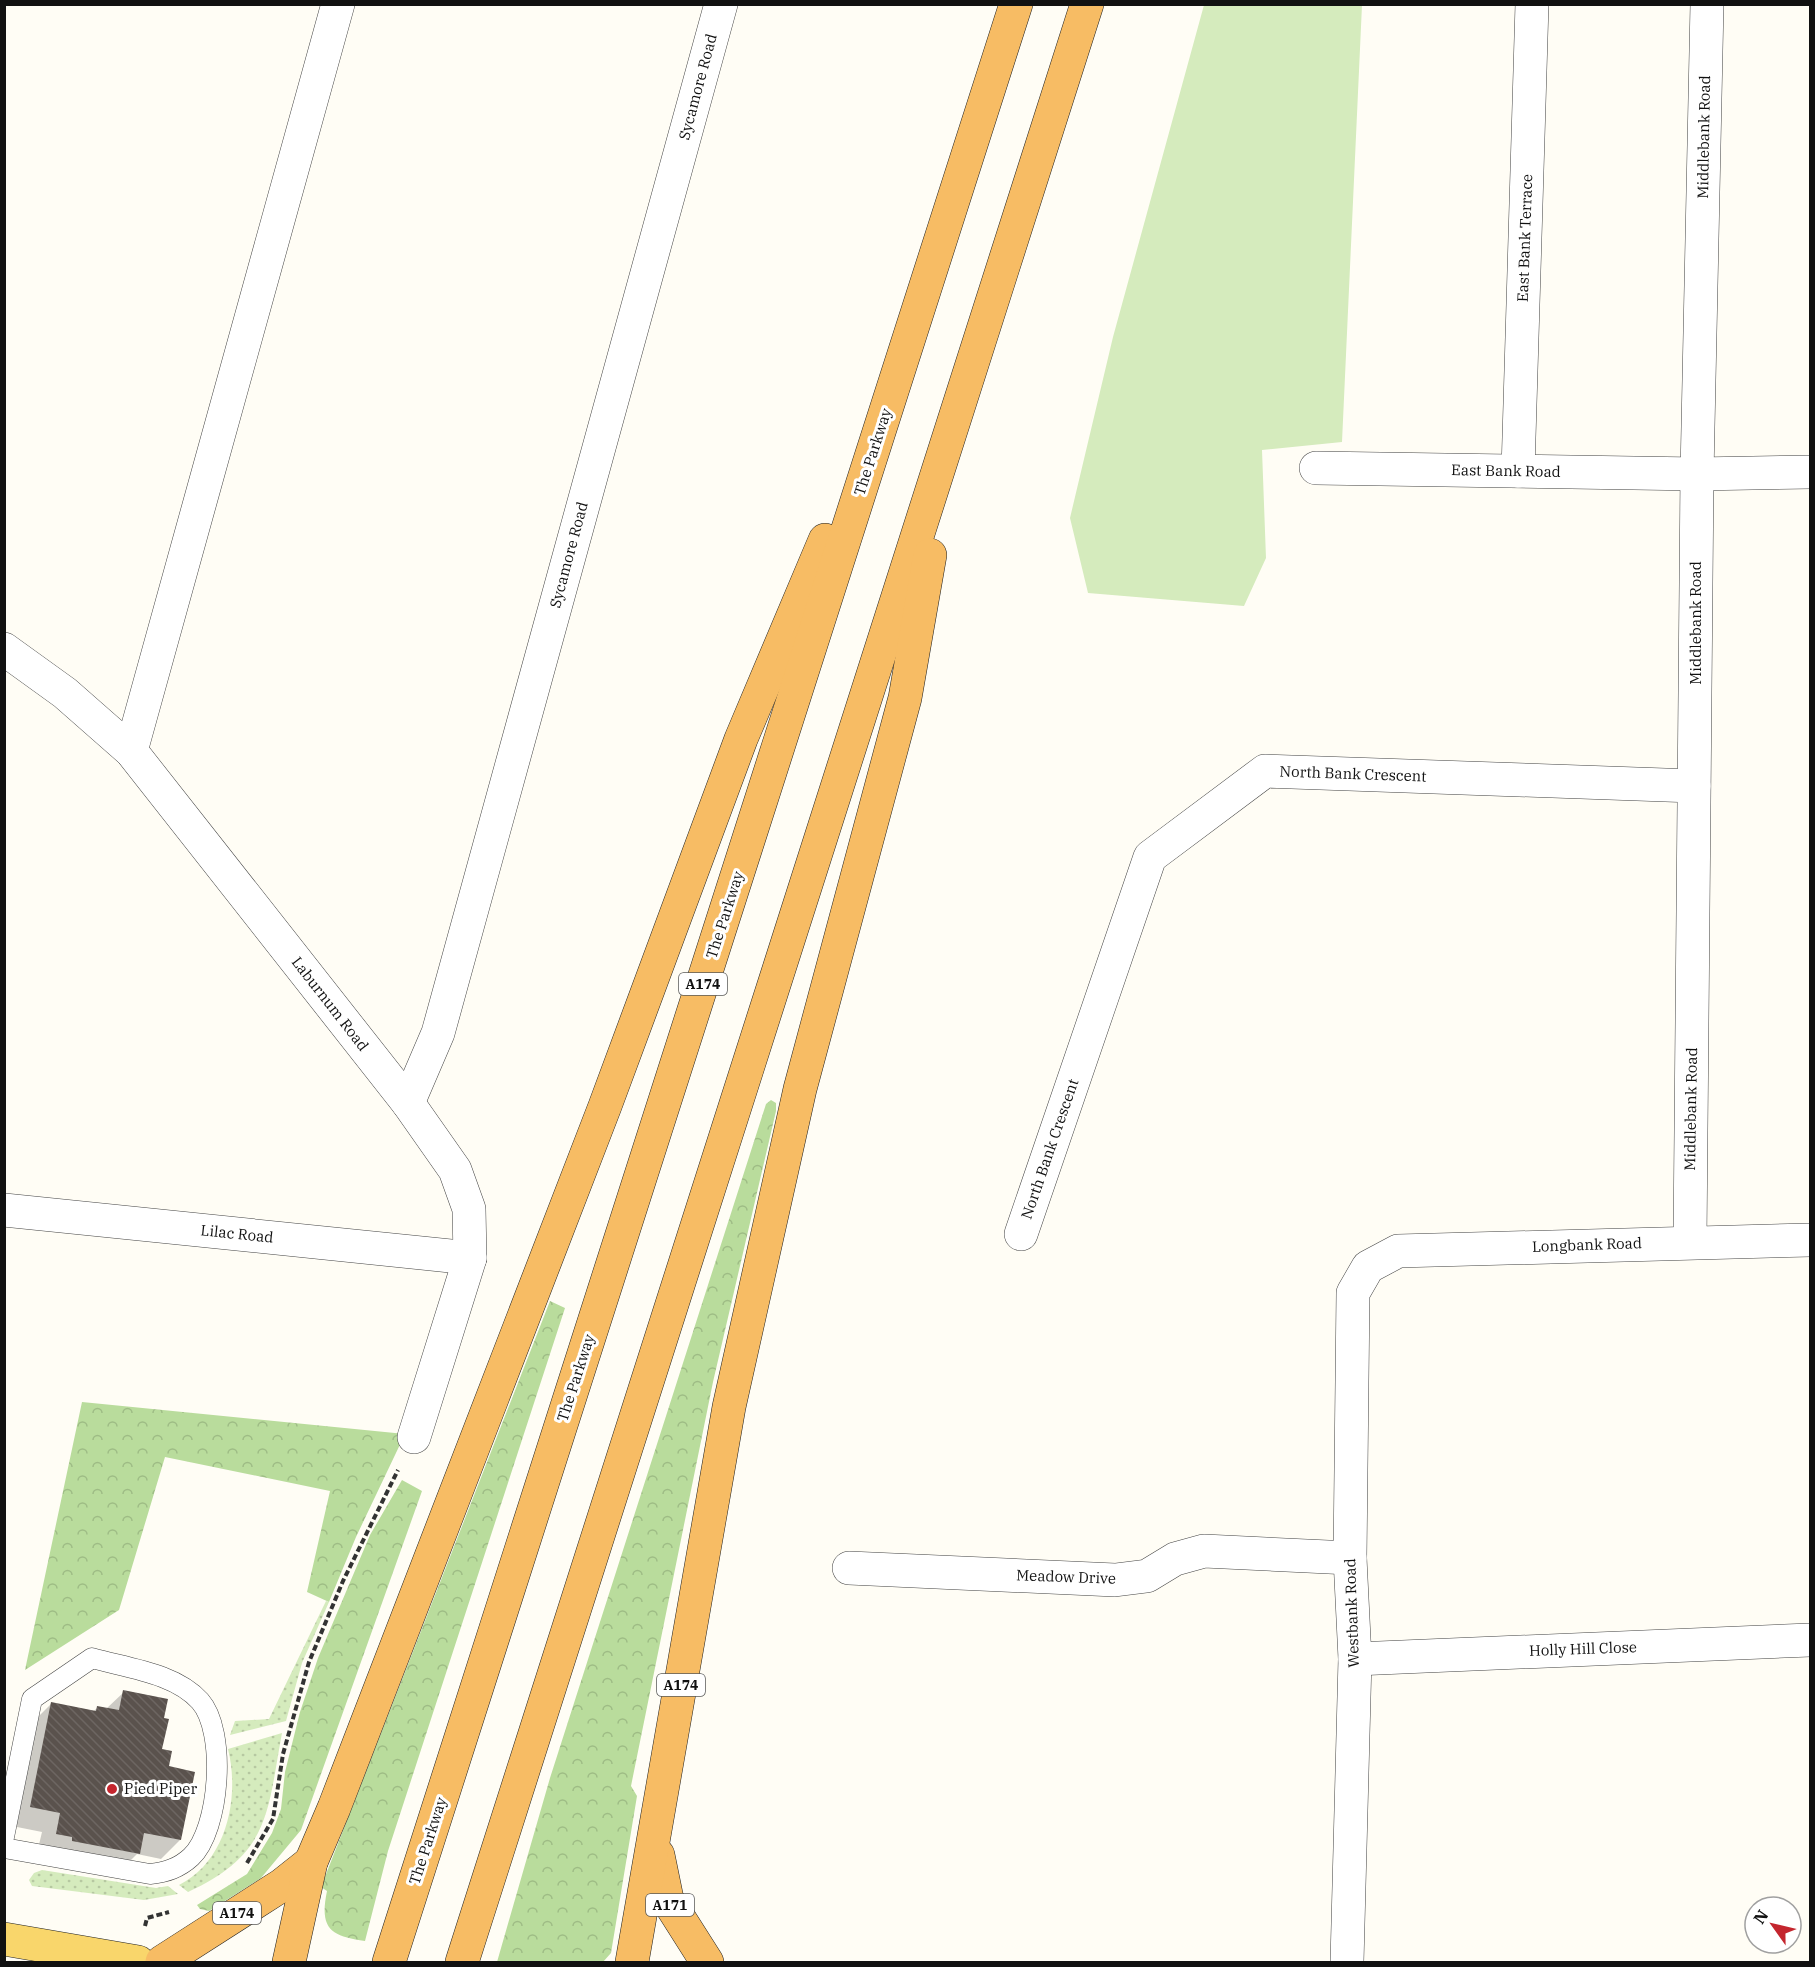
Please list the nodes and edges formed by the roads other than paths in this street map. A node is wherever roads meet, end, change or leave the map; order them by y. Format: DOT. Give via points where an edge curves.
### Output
graph roads {
  1 [pos="338,4"];
  2 [pos="721,4"];
  3 [pos="1016,4"];
  4 [pos="1087,4"];
  5 [pos="1532,4"];
  6 [pos="1707,4"];
  7 [pos="907,347"];
  8 [pos="953,426"];
  9 [pos="1316,468"];
  10 [pos="1518,471"];
  11 [pos="1810,472"];
  12 [pos="1697,474"];
  13 [pos="4,649"];
  14 [pos="131,751"];
  15 [pos="1694,786"];
  16 [pos="408,1103"];
  17 [pos="4,1210"];
  18 [pos="1021,1234"];
  19 [pos="1810,1240"];
  20 [pos="1690,1241"];
  21 [pos="470,1258"];
  22 [pos="1368,1267"];
  23 [pos="414,1437"];
  24 [pos="1350,1558"];
  25 [pos="849,1568"];
  26 [pos="1810,1640"];
  27 [pos="1355,1659"];
  28 [pos="4,1837"];
  29 [pos="654,1839"];
  30 [pos="4,1848"];
  31 [pos="311,1862"];
  32 [pos="4,1939"];
  33 [pos="138,1962"];
  34 [pos="162,1962"];
  35 [pos="289,1962"];
  36 [pos="389,1962"];
  37 [pos="462,1962"];
  38 [pos="632,1962"];
  39 [pos="707,1962"];
  40 [pos="1347,1962"];
  1 -- 14 [label="street"];
  2 -- 16 [label="street, Sycamore Road" via="438,1033"];
  3 -- 7 [label="highway, The Parkway / A174"];
  4 -- 8 [label="highway, A174"];
  5 -- 10 [label="street, East Bank Terrace"];
  6 -- 12 [label="street, Middlebank Road"];
  7 -- 31 [label="highway, A174" via="741,740 605,1106"];
  7 -- 36 [label="highway, The Parkway / A174"];
  8 -- 29 [label="highway, A174" via="905,698 800,1089 729,1407"];
  8 -- 37 [label="highway, A174"];
  9 -- 10 [label="street, East Bank Road"];
  10 -- 12 [label="street, East Bank Road"];
  11 -- 12 [label="street, East Bank Road"];
  12 -- 15 [label="street, Middlebank Road"];
  13 -- 14 [label="street, Laburnum Road" via="65,693"];
  14 -- 16 [label="street, Laburnum Road"];
  15 -- 18 [label="street, North Bank Crescent" via="1265,771 1150,857"];
  15 -- 20 [label="street, Middlebank Road"];
  16 -- 21 [label="street, Laburnum Road" via="455,1170 469,1209"];
  17 -- 21 [label="street, Lilac Road"];
  19 -- 20 [label="street, Longbank Road"];
  20 -- 22 [label="street, Longbank Road" via="1398,1251"];
  21 -- 23 [label="street, Laburnum Road"];
  22 -- 24 [label="street, Westbank Road" via="1353,1293"];
  24 -- 25 [label="street, Meadow Drive" via="1204,1551 1175,1559 1147,1576 1115,1580"];
  24 -- 27 [label="street, Westbank Road"];
  26 -- 27 [label="street, Holly Hill Close"];
  27 -- 40 [label="street, Westbank Road"];
  28 -- 30 [label="lane" via="32,1699 92,1658 182,1684 202,1703 215,1735 218,1768 209,1826 193,1856 169,1872 150,1874"];
  29 -- 38 [label="highway, A174"];
  29 -- 39 [label="highway, A171" via="667,1899"];
  31 -- 34 [label="highway, A174"];
  31 -- 35 [label="highway, A174"];
  32 -- 33 [label="main road"];
}
